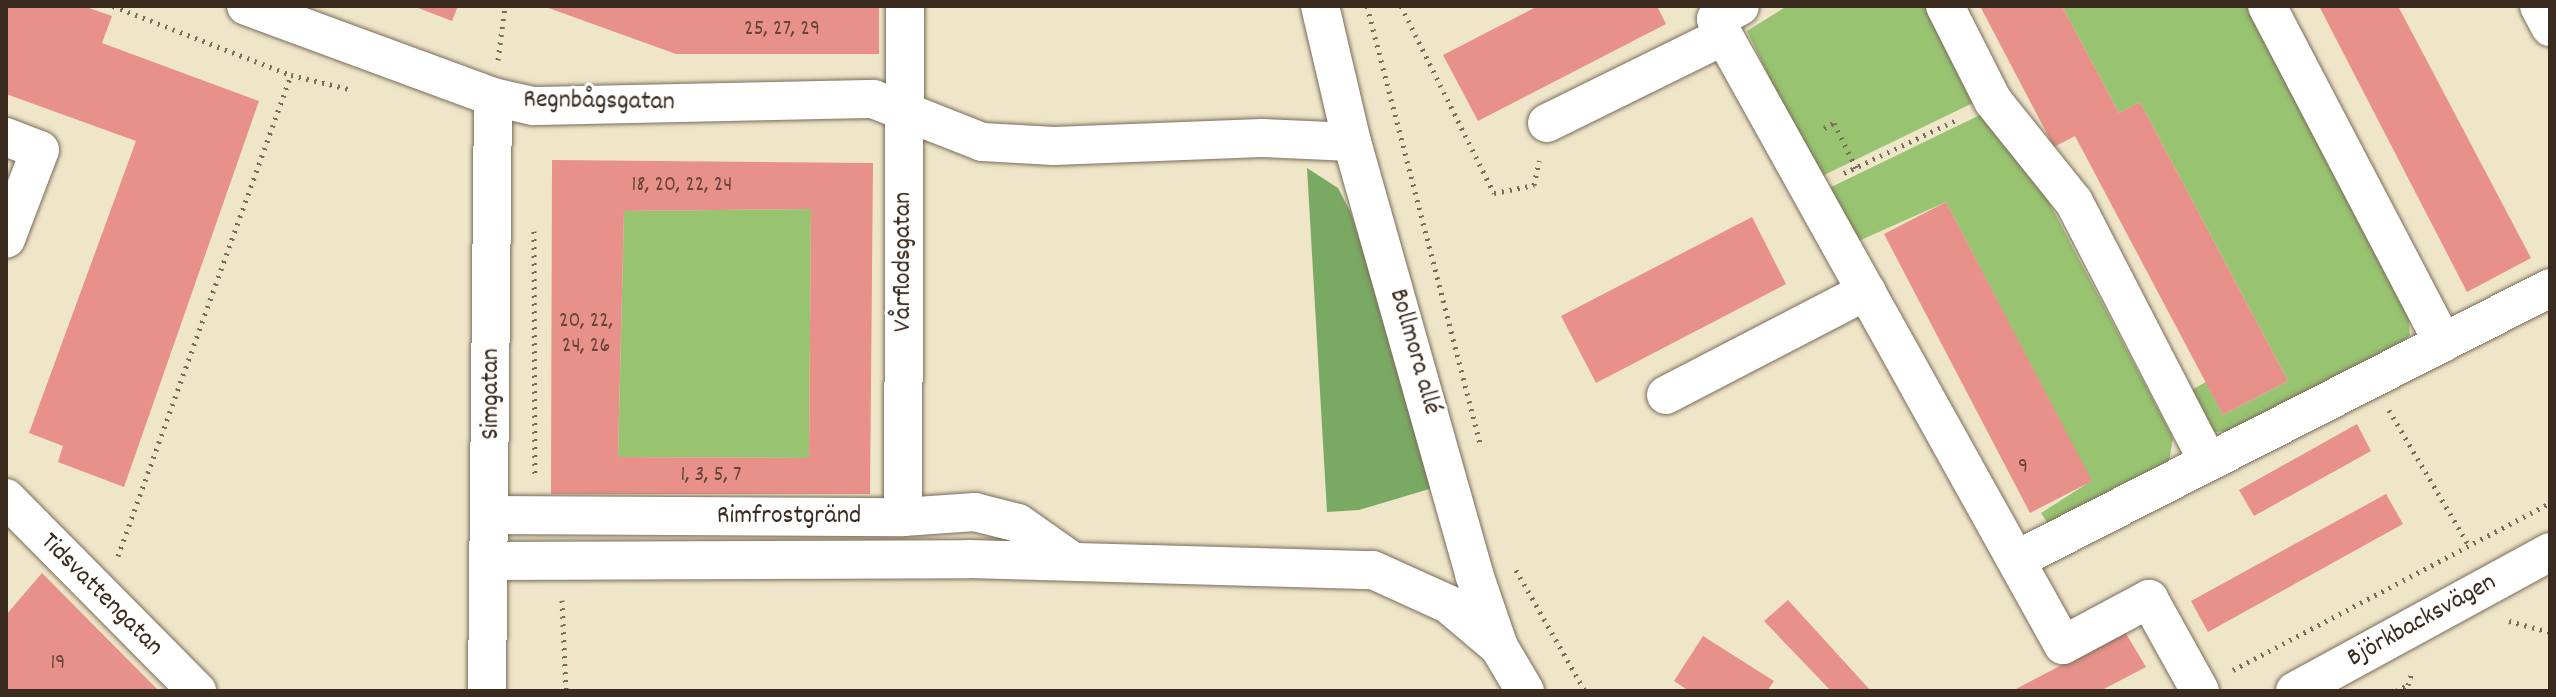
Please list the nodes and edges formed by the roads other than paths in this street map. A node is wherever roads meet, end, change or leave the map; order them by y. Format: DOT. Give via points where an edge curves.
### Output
graph roads {
  1 [pos="246,6"];
  2 [pos="905,6"];
  3 [pos="1320,6"];
  4 [pos="1945,6"];
  5 [pos="2267,6"];
  6 [pos="2539,6"];
  7 [pos="1732,21"];
  8 [pos="2550,27"];
  9 [pos="493,97"];
  10 [pos="889,104"];
  11 [pos="1547,123"];
  12 [pos="6,137"];
  13 [pos="1352,142"];
  14 [pos="6,239"];
  15 [pos="2550,288"];
  16 [pos="1867,291"];
  17 [pos="2443,343"];
  18 [pos="1666,395"];
  19 [pos="2208,462"];
  20 [pos="6,498"];
  21 [pos="492,515"];
  22 [pos="903,517"];
  23 [pos="2550,552"];
  24 [pos="2016,560"];
  25 [pos="491,561"];
  26 [pos="1072,561"];
  27 [pos="1499,647"];
  28 [pos="2199,690"];
  29 [pos="197,691"];
  30 [pos="487,691"];
  31 [pos="1525,691"];
  32 [pos="2295,691"];
  1 -- 9 [label="street, Regnbågsgatan"];
  2 -- 10 [label="street, Vårflodsgatan"];
  3 -- 13 [label="street, Bollmora allé"];
  4 -- 19 [label="street" via="1993,101 2074,202"];
  5 -- 17 [label="street"];
  6 -- 8 [label="street"];
  7 -- 11 [label="street"];
  7 -- 16 [label="street" via="1811,190"];
  9 -- 10 [label="street, Regnbågsgatan" via="533,106"];
  9 -- 21 [label="street, Simgatan"];
  10 -- 13 [label="street" via="982,142"];
  10 -- 22 [label="street, Vårflodsgatan"];
  12 -- 14 [label="street" via="40,150"];
  13 -- 27 [label="street, Bollmora allé"];
  15 -- 17 [label="street"];
  16 -- 18 [label="street"];
  16 -- 24 [label="street"];
  17 -- 19 [label="street"];
  19 -- 24 [label="street"];
  20 -- 29 [label="street, Tidsvattengatan"];
  21 -- 22 [label="street, Rimfrostgränd"];
  21 -- 25 [label="street, Simgatan"];
  22 -- 26 [label="street, Rimfrostgränd" via="975,512 1018,523"];
  23 -- 32 [label="street, Björkbacksvägen"];
  24 -- 28 [label="street" via="2063,645 2149,599"];
  25 -- 26 [label="street, Rimfrostgränd"];
  25 -- 30 [label="street, Simgatan"];
  26 -- 27 [label="street, Rimfrostgränd" via="1373,570 1448,604"];
  27 -- 31 [label="street, Bollmora allé"];
}
